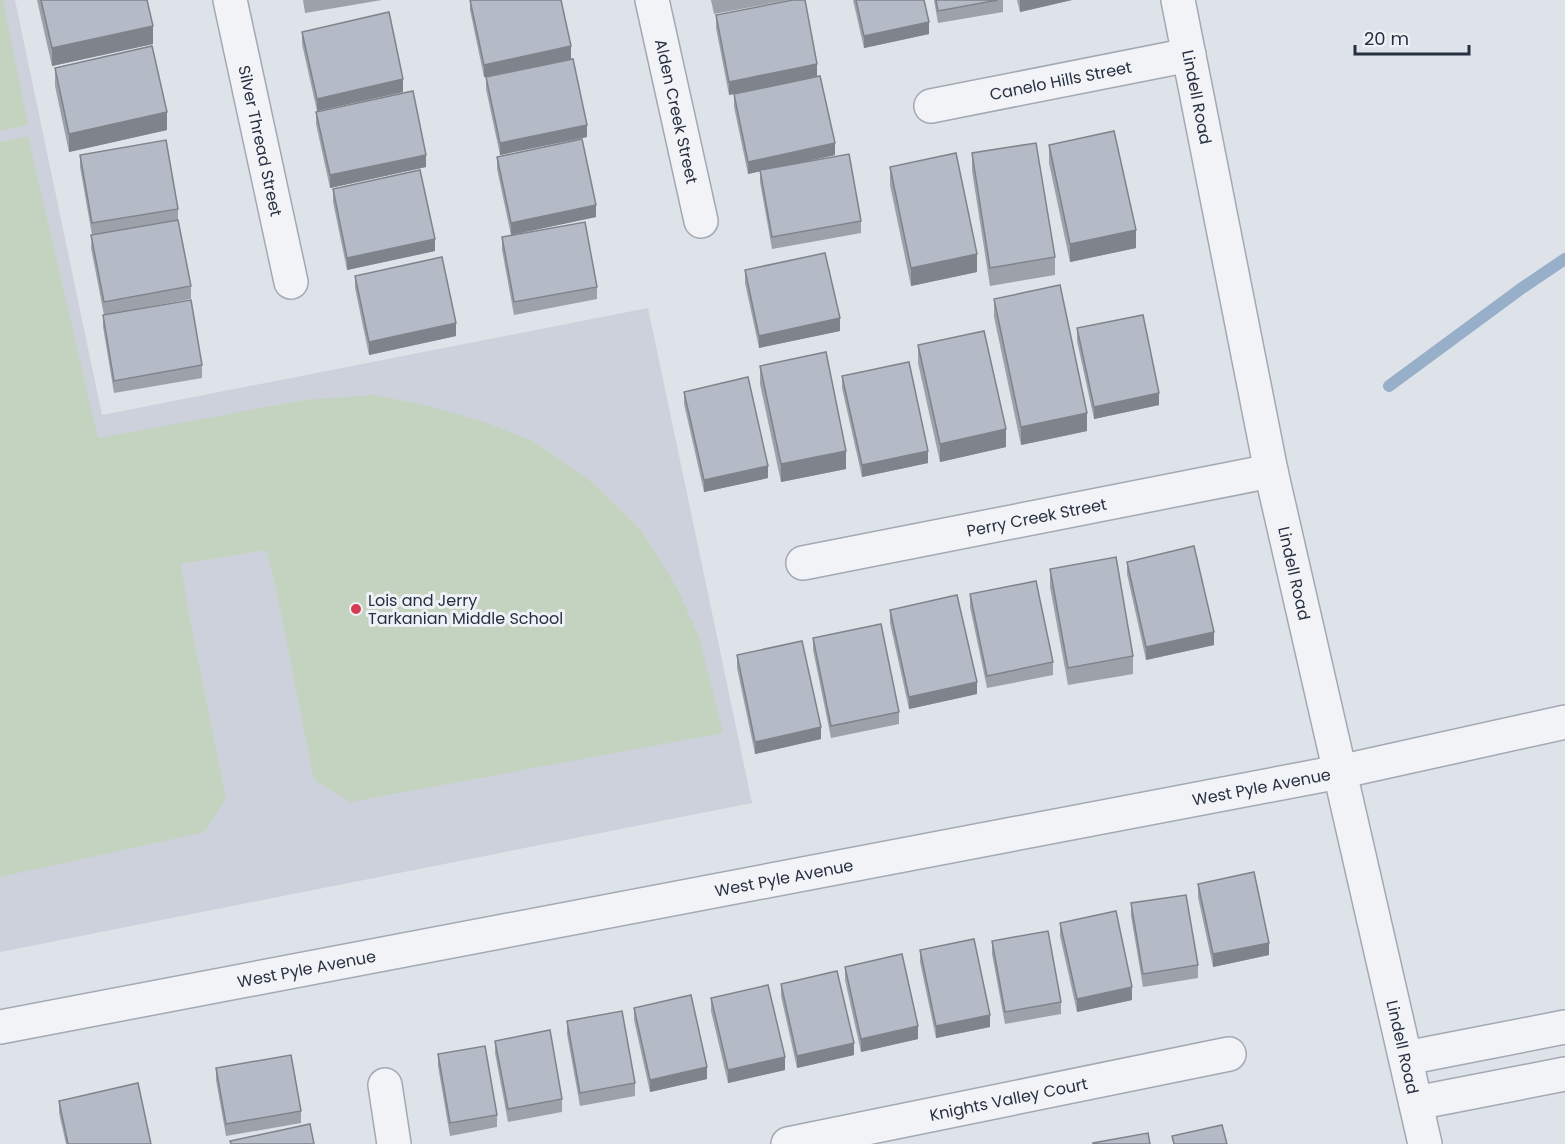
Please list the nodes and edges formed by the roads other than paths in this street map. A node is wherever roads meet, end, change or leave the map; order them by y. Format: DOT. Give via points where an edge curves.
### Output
graph roads {
  1 [pos="230,0"];
  2 [pos="652,0"];
  3 [pos="1178,0"];
  4 [pos="1189,55"];
  5 [pos="931,106"];
  6 [pos="701,221"];
  7 [pos="291,282"];
  8 [pos="1271,471"];
  9 [pos="803,563"];
  10 [pos="1565,722"];
  11 [pos="1339,772"];
  12 [pos="0,1027"];
  13 [pos="1565,1027"];
  14 [pos="1229,1054"];
  15 [pos="1406,1058"];
  16 [pos="1565,1074"];
  17 [pos="385,1085"];
  18 [pos="1416,1103"];
  19 [pos="394,1144"];
  20 [pos="788,1144"];
  21 [pos="1425,1144"];
  1 -- 7 [label="street, Silver Thread Street"];
  2 -- 6 [label="street, Alden Creek Street"];
  3 -- 4 [label="street, Lindell Road"];
  4 -- 5 [label="street, Canelo Hills Street"];
  4 -- 8 [label="street, Lindell Road"];
  8 -- 9 [label="street, Perry Creek Street"];
  8 -- 11 [label="street, Lindell Road"];
  10 -- 11 [label="street, West Pyle Avenue"];
  11 -- 12 [label="street, West Pyle Avenue"];
  11 -- 15 [label="street, Lindell Road"];
  13 -- 15 [label="street"];
  14 -- 20 [label="street, Knights Valley Court"];
  15 -- 18 [label="street, Lindell Road"];
  16 -- 18 [label="street"];
  17 -- 19 [label="street"];
  18 -- 21 [label="street, Lindell Road"];
}
